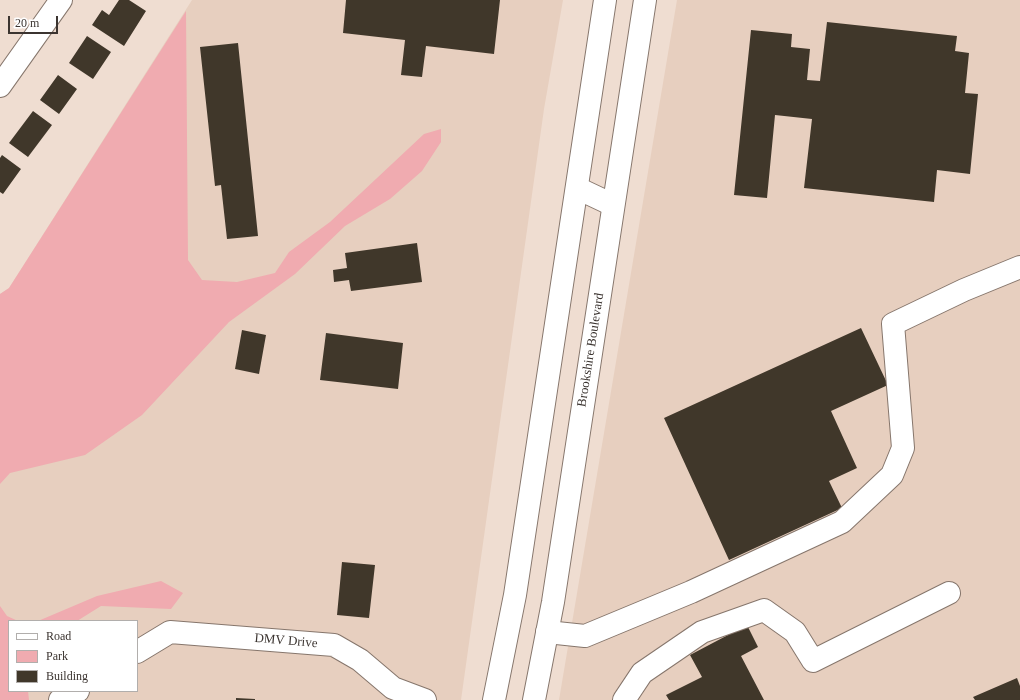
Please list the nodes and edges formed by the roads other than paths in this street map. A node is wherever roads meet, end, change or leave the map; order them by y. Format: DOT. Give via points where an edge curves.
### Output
graph roads {
  1 [pos="62,0"];
  2 [pos="605,0"];
  3 [pos="645,0"];
  4 [pos="0,86"];
  5 [pos="577,188"];
  6 [pos="613,205"];
  7 [pos="1020,267"];
  8 [pos="949,593"];
  9 [pos="547,632"];
  10 [pos="138,651"];
  11 [pos="76,692"];
  12 [pos="60,700"];
  13 [pos="424,700"];
  14 [pos="494,700"];
  15 [pos="534,700"];
  16 [pos="624,700"];
  1 -- 4 [label="main road"];
  2 -- 5 [label="main road"];
  3 -- 6 [label="main road, Brookshire Boulevard"];
  5 -- 6 [label="main road"];
  5 -- 14 [label="main road" via="515,595"];
  6 -- 9 [label="main road, Brookshire Boulevard"];
  7 -- 9 [label="main road" via="964,290 894,324 903,448 892,474 842,522 691,592 586,636"];
  8 -- 16 [label="main road" via="813,661 795,632 764,610 702,632 642,673"];
  9 -- 15 [label="main road, Brookshire Boulevard"];
  10 -- 13 [label="main road, DMV Drive" via="170,632 334,645 360,660 393,688"];
  11 -- 12 [label="main road"];
}
